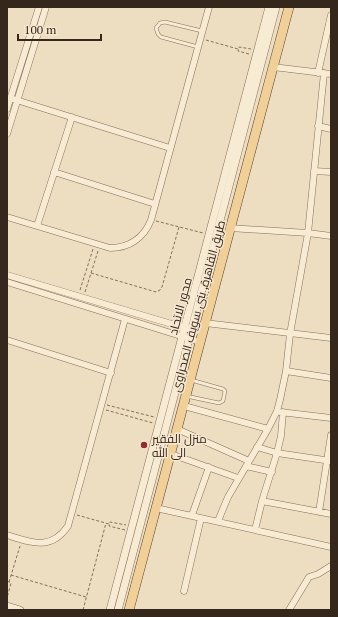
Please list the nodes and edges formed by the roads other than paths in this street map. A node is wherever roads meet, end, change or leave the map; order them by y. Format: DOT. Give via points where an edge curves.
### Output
graph roads {
  1 [pos="39,7"];
  2 [pos="46,7"];
  3 [pos="209,7"];
  4 [pos="269,7"];
  5 [pos="276,7"];
  6 [pos="289,7"];
  7 [pos="331,15"];
  8 [pos="330,27"];
  9 [pos="202,31"];
  10 [pos="198,47"];
  11 [pos="273,67"];
  12 [pos="321,73"];
  13 [pos="331,74"];
  14 [pos="10,98"];
  15 [pos="17,100"];
  16 [pos="7,109"];
  17 [pos="72,117"];
  18 [pos="318,126"];
  19 [pos="331,129"];
  20 [pos="7,134"];
  21 [pos="170,148"];
  22 [pos="314,171"];
  23 [pos="54,172"];
  24 [pos="331,172"];
  25 [pos="155,204"];
  26 [pos="7,217"];
  27 [pos="37,226"];
  28 [pos="230,228"];
  29 [pos="308,233"];
  30 [pos="331,236"];
  31 [pos="7,275"];
  32 [pos="7,282"];
  33 [pos="125,319"];
  34 [pos="189,328"];
  35 [pos="204,328"];
  36 [pos="290,334"];
  37 [pos="186,338"];
  38 [pos="331,338"];
  39 [pos="7,340"];
  40 [pos="200,342"];
  41 [pos="286,371"];
  42 [pos="111,373"];
  43 [pos="331,378"];
  44 [pos="190,380"];
  45 [pos="186,396"];
  46 [pos="184,406"];
  47 [pos="280,412"];
  48 [pos="331,418"];
  49 [pos="268,429"];
  50 [pos="177,430"];
  51 [pos="331,435"];
  52 [pos="257,447"];
  53 [pos="277,453"];
  54 [pos="171,454"];
  55 [pos="329,461"];
  56 [pos="247,464"];
  57 [pos="209,467"];
  58 [pos="272,472"];
  59 [pos="238,478"];
  60 [pos="262,501"];
  61 [pos="156,508"];
  62 [pos="319,512"];
  63 [pos="331,514"];
  64 [pos="192,516"];
  65 [pos="201,518"];
  66 [pos="218,521"];
  67 [pos="255,530"];
  68 [pos="7,535"];
  69 [pos="331,546"];
  70 [pos="331,566"];
  71 [pos="184,591"];
  72 [pos="7,606"];
  73 [pos="20,610"];
  74 [pos="110,610"];
  75 [pos="118,610"];
  76 [pos="129,610"];
  77 [pos="289,610"];
  1 -- 14 [label="street"];
  2 -- 15 [label="street"];
  3 -- 9 [label="street"];
  4 -- 34 [label="street, محور الاتحاد" via="210,235"];
  5 -- 34 [label="street, محور الاتحاد"];
  6 -- 11 [label="main road, طريق القاهرة, بنى سويف الصحراوى"];
  7 -- 8 [label="street"];
  8 -- 12 [label="street"];
  9 -- 10 [label="street"];
  9 -- 10 [label="lane" via="165,22 156,28 161,37"];
  10 -- 21 [label="street"];
  11 -- 12 [label="street"];
  11 -- 28 [label="main road, طريق القاهرة, بنى سويف الصحراوى"];
  12 -- 13 [label="street"];
  12 -- 18 [label="street"];
  14 -- 15 [label="street"];
  14 -- 16 [label="street"];
  15 -- 17 [label="street"];
  15 -- 20 [label="street"];
  17 -- 21 [label="street"];
  17 -- 23 [label="street"];
  18 -- 19 [label="street"];
  18 -- 22 [label="street"];
  21 -- 25 [label="street"];
  22 -- 24 [label="street"];
  22 -- 29 [label="street"];
  23 -- 25 [label="street"];
  23 -- 27 [label="street"];
  25 -- 27 [label="street" via="151,220 143,234 131,244 115,248"];
  26 -- 27 [label="street"];
  28 -- 29 [label="street"];
  28 -- 35 [label="main road, طريق القاهرة, بنى سويف الصحراوى"];
  29 -- 30 [label="street"];
  29 -- 36 [label="street"];
  31 -- 34 [label="street"];
  32 -- 33 [label="street"];
  33 -- 37 [label="street"];
  33 -- 42 [label="street"];
  34 -- 35 [label="street"];
  34 -- 37 [label="street, محور الاتحاد"];
  35 -- 36 [label="street"];
  35 -- 40 [label="main road, طريق القاهرة, بنى سويف الصحراوى"];
  36 -- 38 [label="street"];
  36 -- 41 [label="street"];
  37 -- 40 [label="street"];
  37 -- 74 [label="street, محور الاتحاد" via="160,422"];
  37 -- 75 [label="street, محور الاتحاد"];
  39 -- 42 [label="street"];
  40 -- 44 [label="main road, طريق القاهرة, بنى سويف الصحراوى"];
  41 -- 43 [label="street"];
  41 -- 47 [label="street"];
  42 -- 68 [label="street" via="71,521 66,530 54,540 40,544"];
  44 -- 45 [label="main road, طريق القاهرة, بنى سويف الصحراوى"];
  44 -- 45 [label="lane" via="223,389 226,394 219,403"];
  45 -- 46 [label="main road, طريق القاهرة, بنى سويف الصحراوى"];
  46 -- 49 [label="street"];
  46 -- 50 [label="main road, طريق القاهرة, بنى سويف الصحراوى"];
  47 -- 48 [label="street"];
  47 -- 49 [label="street"];
  47 -- 53 [label="street" via="281,436"];
  49 -- 52 [label="street"];
  50 -- 54 [label="main road, طريق القاهرة, بنى سويف الصحراوى"];
  50 -- 56 [label="street"];
  51 -- 55 [label="street"];
  52 -- 53 [label="street"];
  52 -- 56 [label="street"];
  53 -- 55 [label="street"];
  53 -- 58 [label="street"];
  54 -- 57 [label="street"];
  54 -- 61 [label="main road, طريق القاهرة, بنى سويف الصحراوى"];
  55 -- 62 [label="street"];
  56 -- 58 [label="street"];
  56 -- 59 [label="street"];
  57 -- 59 [label="street"];
  57 -- 64 [label="street"];
  58 -- 60 [label="street"];
  59 -- 66 [label="street"];
  60 -- 62 [label="street"];
  60 -- 67 [label="street"];
  61 -- 64 [label="street"];
  61 -- 76 [label="main road, طريق القاهرة, بنى سويف الصحراوى"];
  62 -- 63 [label="street"];
  64 -- 65 [label="street"];
  65 -- 66 [label="street"];
  65 -- 71 [label="street"];
  66 -- 67 [label="street"];
  67 -- 69 [label="street"];
  70 -- 77 [label="street" via="309,577"];
  72 -- 73 [label="street"];
}
